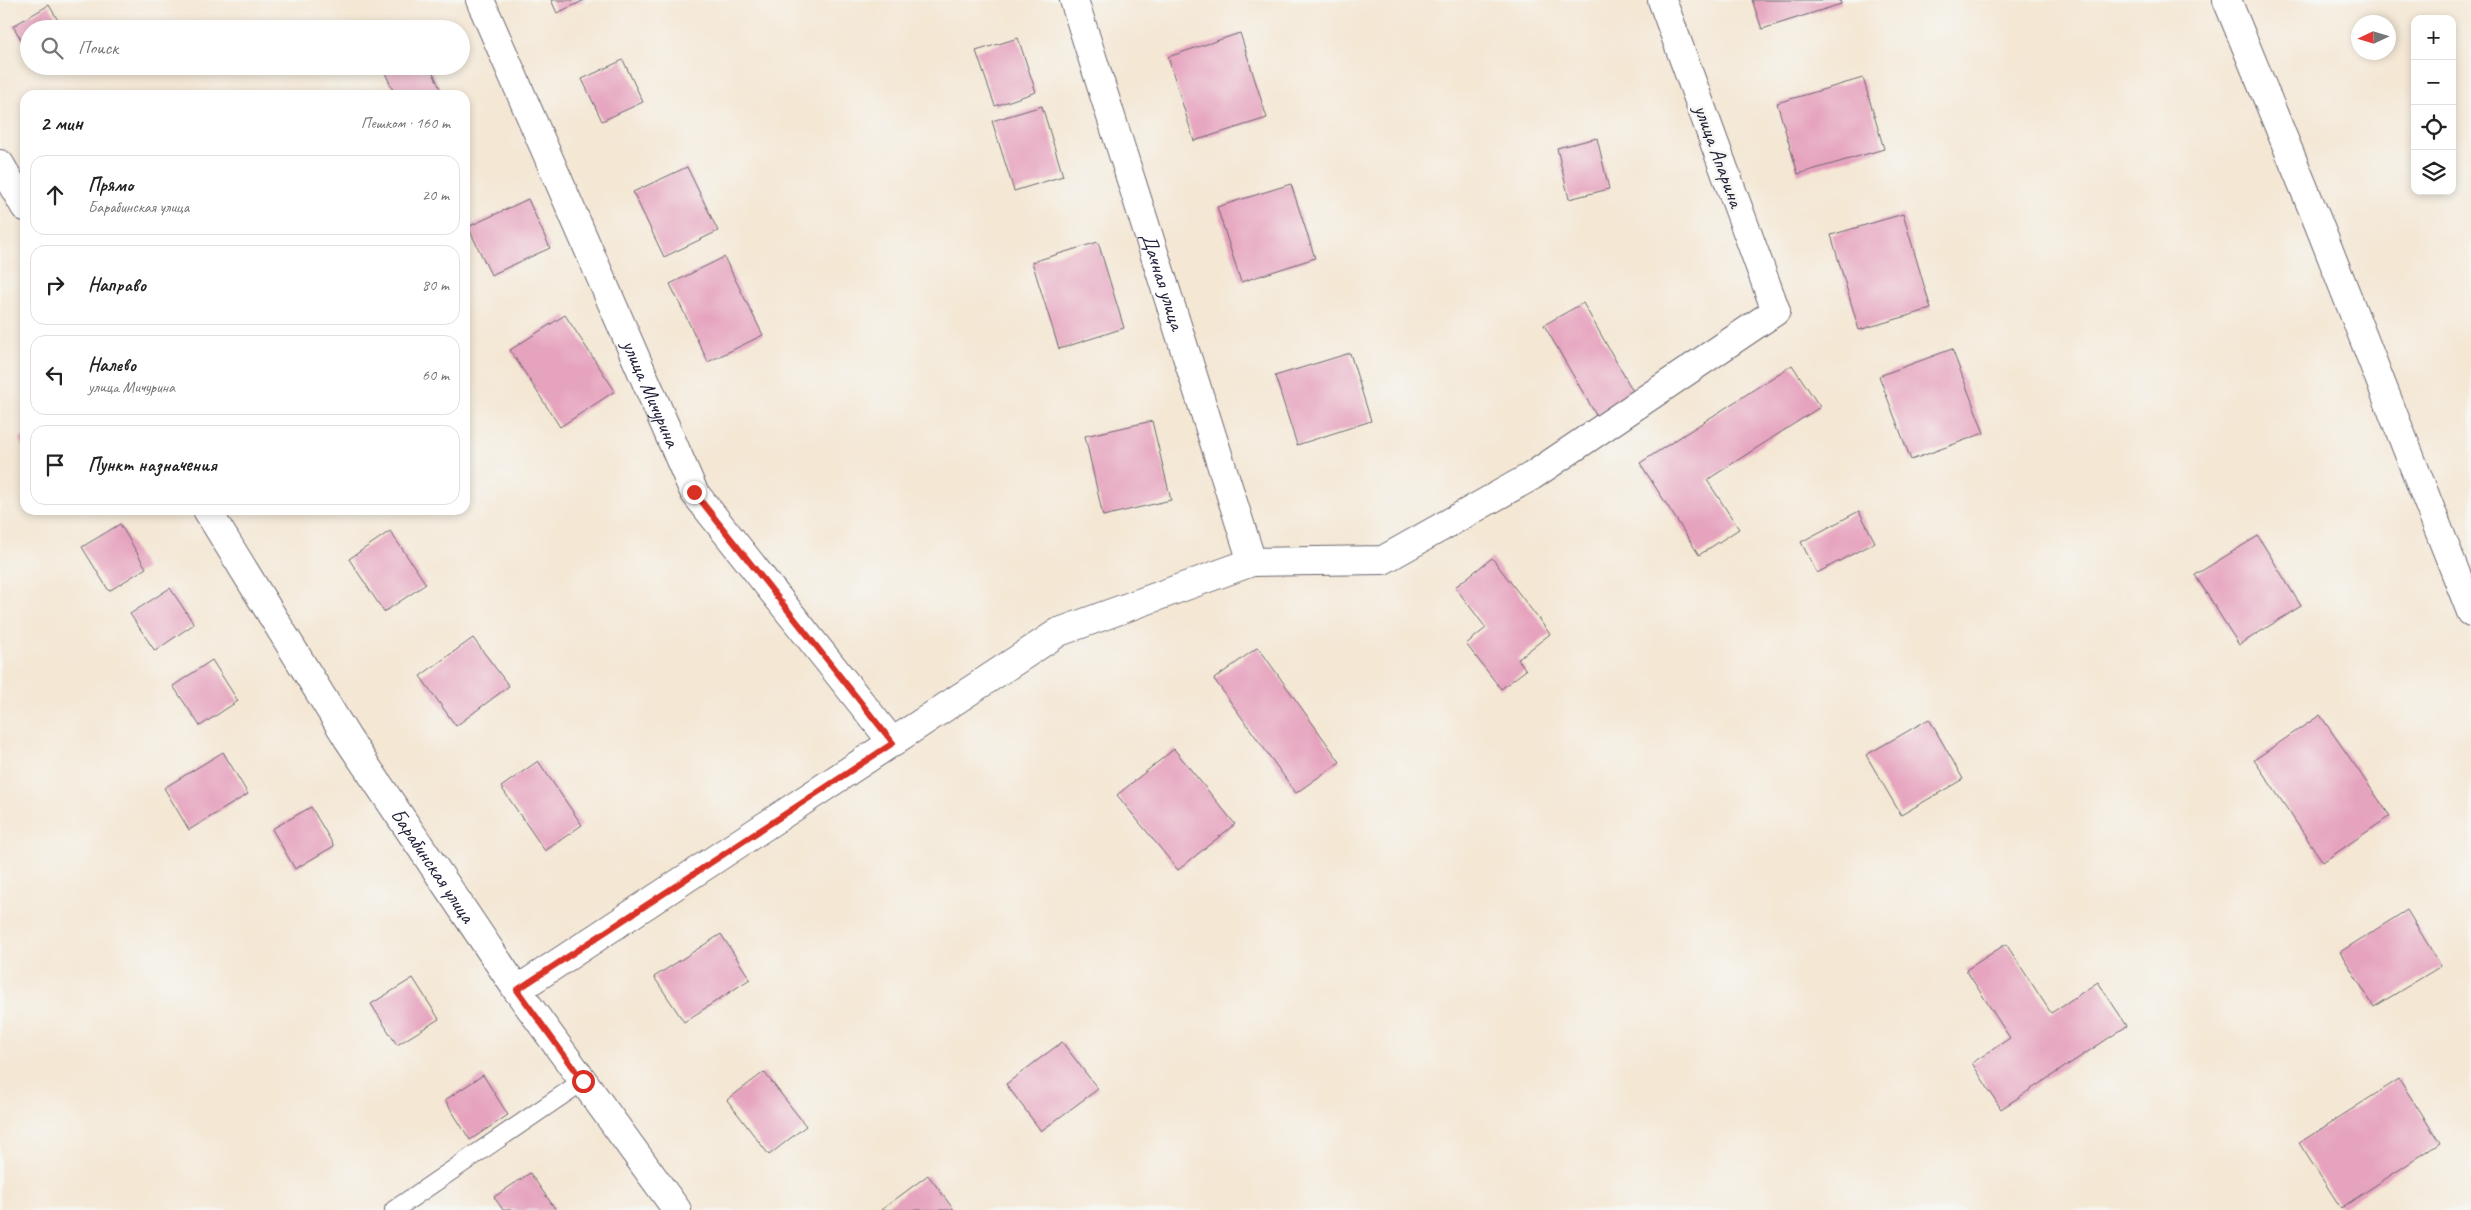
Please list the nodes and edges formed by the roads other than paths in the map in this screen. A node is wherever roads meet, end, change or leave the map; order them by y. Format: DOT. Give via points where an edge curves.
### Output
graph roads {
  1 [pos="480,0"];
  2 [pos="1074,0"];
  3 [pos="1662,0"];
  4 [pos="2227,0"];
  5 [pos="0,164"];
  6 [pos="20,198"];
  7 [pos="210,515"];
  8 [pos="1252,562"];
  9 [pos="2471,612"];
  10 [pos="893,743"];
  11 [pos="517,990"];
  12 [pos="583,1081"];
  13 [pos="394,1210"];
  14 [pos="677,1210"];
  1 -- 10 [label="street, улица Мичурина" via="694,492"];
  2 -- 8 [label="street, Дачная улица"];
  3 -- 8 [label="street, улица Апарина" via="1776,311 1532,476 1383,560"];
  4 -- 9 [label="street"];
  5 -- 6 [label="street"];
  7 -- 11 [label="street, Барабинская улица" via="348,739"];
  8 -- 10 [label="street" via="1059,632"];
  10 -- 11 [label="street"];
  11 -- 12 [label="street, Барабинская улица"];
  12 -- 13 [label="lane"];
  12 -- 14 [label="street, Барабинская улица"];
}
